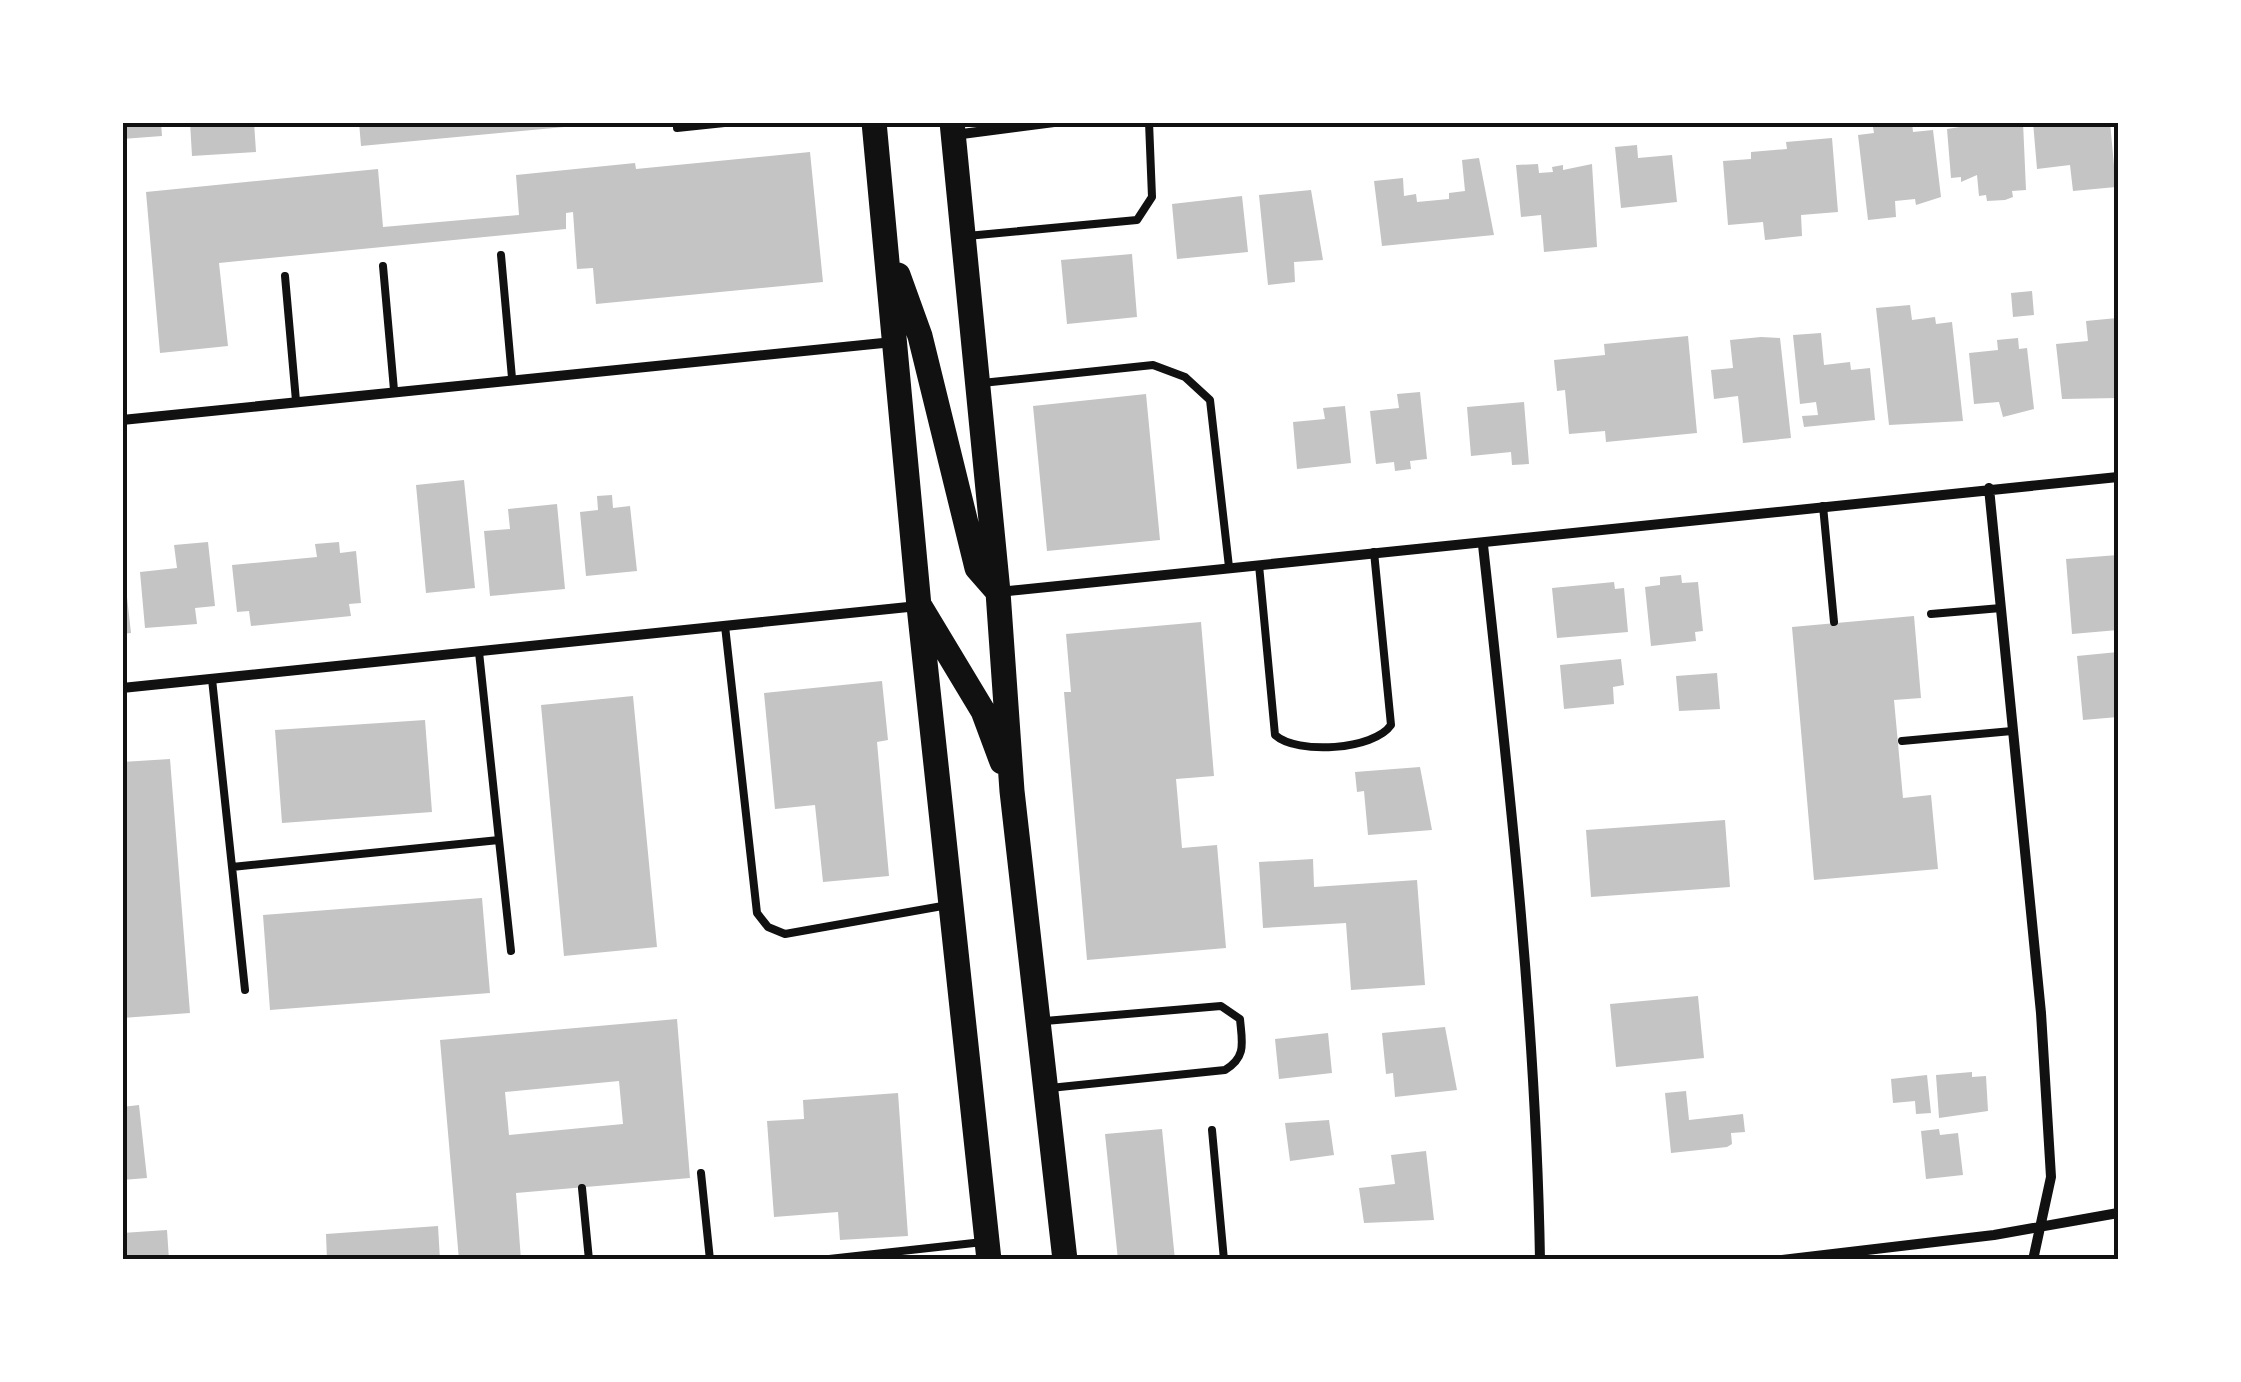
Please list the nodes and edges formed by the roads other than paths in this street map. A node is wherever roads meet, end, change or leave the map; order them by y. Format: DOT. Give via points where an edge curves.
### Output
graph roads {
  1 [pos="676,122"];
  2 [pos="734,122"];
  3 [pos="874,122"];
  4 [pos="1054,122"];
  5 [pos="1149,122"];
  6 [pos="948,127"];
  7 [pos="963,237"];
  8 [pos="886,242"];
  9 [pos="501,255"];
  10 [pos="382,266"];
  11 [pos="285,276"];
  12 [pos="894,342"];
  13 [pos="512,378"];
  14 [pos="978,383"];
  15 [pos="394,390"];
  16 [pos="296,401"];
  17 [pos="122,420"];
  18 [pos="2118,477"];
  19 [pos="1990,488"];
  20 [pos="1822,506"];
  21 [pos="1482,544"];
  22 [pos="1374,552"];
  23 [pos="1259,565"];
  24 [pos="1229,568"];
  25 [pos="998,592"];
  26 [pos="919,606"];
  27 [pos="2001,608"];
  28 [pos="1930,614"];
  29 [pos="1834,622"];
  30 [pos="725,626"];
  31 [pos="479,652"];
  32 [pos="212,679"];
  33 [pos="122,688"];
  34 [pos="2012,731"];
  35 [pos="1902,742"];
  36 [pos="1012,790"];
  37 [pos="499,840"];
  38 [pos="232,867"];
  39 [pos="952,904"];
  40 [pos="511,951"];
  41 [pos="245,990"];
  42 [pos="1038,1022"];
  43 [pos="1045,1089"];
  44 [pos="1212,1130"];
  45 [pos="702,1173"];
  46 [pos="582,1188"];
  47 [pos="2118,1213"];
  48 [pos="2118,1222"];
  49 [pos="2042,1226"];
  50 [pos="988,1251"];
  51 [pos="589,1260"];
  52 [pos="710,1260"];
  53 [pos="820,1260"];
  54 [pos="1064,1260"];
  55 [pos="1224,1260"];
  56 [pos="1540,1260"];
  57 [pos="1782,1260"];
  58 [pos="2033,1260"];
  1 -- 2 [label="lane" via="677,128"];
  3 -- 8 [label="main road"];
  4 -- 6 [label="street"];
  5 -- 7 [label="lane" via="1152,198 1137,220"];
  6 -- 7 [label="main road"];
  7 -- 14 [label="main road"];
  8 -- 12 [label="main road"];
  8 -- 25 [label="main road" via="920,336 977,568"];
  9 -- 13 [label="lane"];
  10 -- 15 [label="lane"];
  11 -- 16 [label="lane"];
  12 -- 13 [label="street"];
  12 -- 26 [label="main road"];
  13 -- 15 [label="street"];
  14 -- 24 [label="lane" via="1152,365 1199,387 1210,400"];
  14 -- 25 [label="main road"];
  15 -- 16 [label="street"];
  16 -- 17 [label="street"];
  18 -- 19 [label="street"];
  19 -- 20 [label="street"];
  19 -- 27 [label="street"];
  20 -- 21 [label="street"];
  20 -- 29 [label="lane"];
  21 -- 22 [label="street"];
  21 -- 56 [label="street" via="1516,844 1538,1132"];
  22 -- 23 [label="street"];
  22 -- 23 [label="lane" via="1392,724 1371,741 1297,748 1274,735"];
  23 -- 24 [label="street"];
  24 -- 25 [label="street"];
  25 -- 36 [label="main road"];
  26 -- 30 [label="street"];
  26 -- 36 [label="main road" via="983,712"];
  26 -- 39 [label="main road"];
  27 -- 28 [label="lane"];
  27 -- 34 [label="street"];
  30 -- 31 [label="street"];
  30 -- 39 [label="lane" via="756,913 785,934"];
  31 -- 32 [label="street"];
  31 -- 37 [label="lane"];
  32 -- 33 [label="street"];
  32 -- 38 [label="lane"];
  34 -- 35 [label="lane"];
  34 -- 49 [label="street" via="2044,1049 2051,1177"];
  36 -- 42 [label="main road"];
  37 -- 38 [label="lane"];
  37 -- 40 [label="lane"];
  38 -- 41 [label="lane"];
  39 -- 50 [label="main road"];
  42 -- 43 [label="main road"];
  42 -- 43 [label="lane" via="1221,1006 1240,1019 1243,1051 1225,1070"];
  43 -- 54 [label="main road"];
  44 -- 55 [label="lane"];
  45 -- 52 [label="lane"];
  46 -- 51 [label="lane"];
  47 -- 48 [label="lane"];
  47 -- 49 [label="street"];
  49 -- 57 [label="street"];
  49 -- 58 [label="street"];
  50 -- 53 [label="lane"];
}
